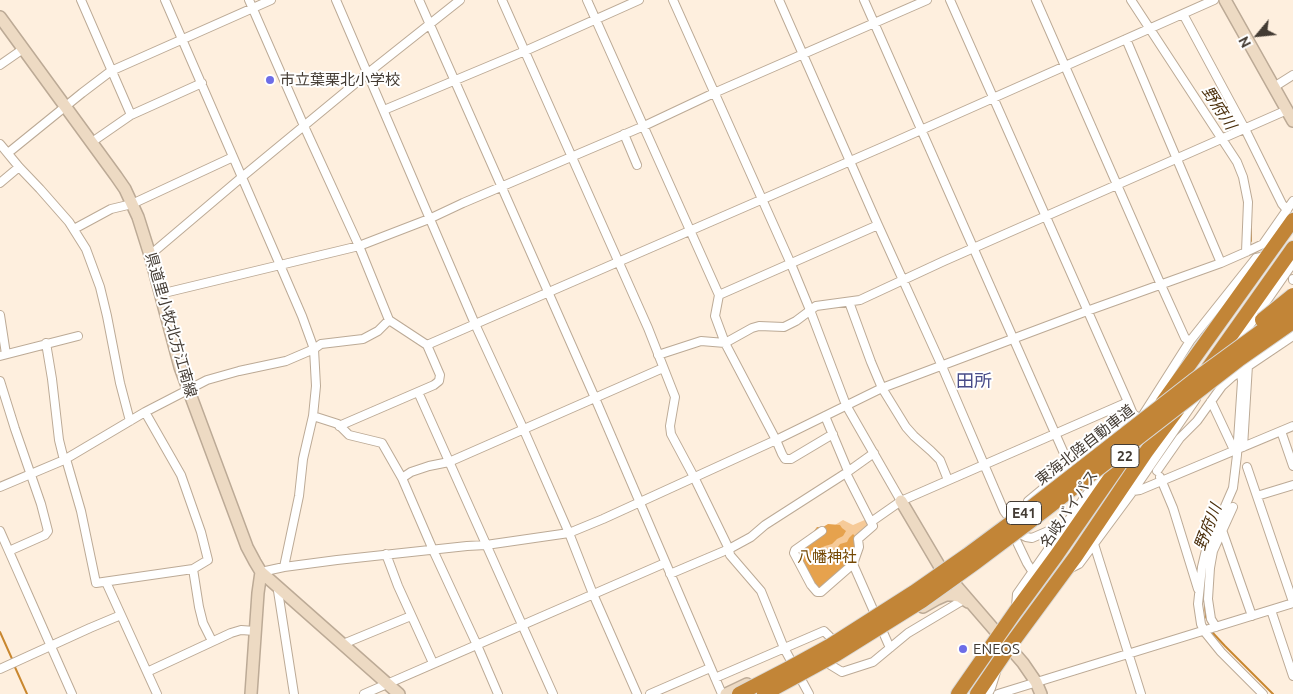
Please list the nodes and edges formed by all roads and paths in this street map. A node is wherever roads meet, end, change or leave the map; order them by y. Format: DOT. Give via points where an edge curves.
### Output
graph roads {
  1 [pos="80,0"];
  2 [pos="165,0"];
  3 [pos="271,0"];
  4 [pos="336,0"];
  5 [pos="419,0"];
  6 [pos="460,0"];
  7 [pos="502,0"];
  8 [pos="587,0"];
  9 [pos="639,0"];
  10 [pos="673,0"];
  11 [pos="779,0"];
  12 [pos="864,0"];
  13 [pos="927,0"];
  14 [pos="950,0"];
  15 [pos="1036,0"];
  16 [pos="1131,0"];
  17 [pos="1214,0"];
  18 [pos="1225,0"];
  19 [pos="251,4"];
  20 [pos="1183,14"];
  21 [pos="0,17"];
  22 [pos="596,19"];
  23 [pos="874,23"];
  24 [pos="430,25"];
  25 [pos="1152,28"];
  26 [pos="182,38"];
  27 [pos="1126,39"];
  28 [pos="23,49"];
  29 [pos="524,51"];
  30 [pos="803,54"];
  31 [pos="0,65"];
  32 [pos="1066,66"];
  33 [pos="111,71"];
  34 [pos="368,73"];
  35 [pos="1293,76"];
  36 [pos="454,80"];
  37 [pos="202,83"];
  38 [pos="1274,87"];
  39 [pos="714,93"];
  40 [pos="993,98"];
  41 [pos="66,106"];
  42 [pos="384,110"];
  43 [pos="1287,110"];
  44 [pos="131,115"];
  45 [pos="1293,121"];
  46 [pos="304,126"];
  47 [pos="644,126"];
  48 [pos="1246,129"];
  49 [pos="921,130"];
  50 [pos="624,134"];
  51 [pos="1224,138"];
  52 [pos="92,142"];
  53 [pos="0,144"];
  54 [pos="8,153"];
  55 [pos="233,156"];
  56 [pos="572,157"];
  57 [pos="1178,158"];
  58 [pos="850,161"];
  59 [pos="637,165"];
  60 [pos="19,167"];
  61 [pos="242,177"];
  62 [pos="0,183"];
  63 [pos="1118,185"];
  64 [pos="502,187"];
  65 [pos="762,199"];
  66 [pos="1293,201"];
  67 [pos="132,204"];
  68 [pos="1290,215"];
  69 [pos="1046,217"];
  70 [pos="429,219"];
  71 [pos="878,226"];
  72 [pos="74,229"];
  73 [pos="690,231"];
  74 [pos="359,246"];
  75 [pos="1293,248"];
  76 [pos="974,249"];
  77 [pos="1246,252"];
  78 [pos="150,255"];
  79 [pos="1268,256"];
  80 [pos="618,262"];
  81 [pos="1221,263"];
  82 [pos="1293,263"];
  83 [pos="790,264"];
  84 [pos="280,265"];
  85 [pos="903,281"];
  86 [pos="1160,285"];
  87 [pos="548,292"];
  88 [pos="160,294"];
  89 [pos="719,295"];
  90 [pos="1293,295"];
  91 [pos="849,302"];
  92 [pos="1293,308"];
  93 [pos="810,310"];
  94 [pos="1087,310"];
  95 [pos="0,315"];
  96 [pos="389,320"];
  97 [pos="1293,322"];
  98 [pos="475,324"];
  99 [pos="78,336"];
  100 [pos="1293,336"];
  101 [pos="1013,338"];
  102 [pos="46,343"];
  103 [pos="725,343"];
  104 [pos="427,345"];
  105 [pos="1189,345"];
  106 [pos="314,349"];
  107 [pos="3,355"];
  108 [pos="658,355"];
  109 [pos="941,364"];
  110 [pos="1244,367"];
  111 [pos="663,368"];
  112 [pos="0,381"];
  113 [pos="882,388"];
  114 [pos="188,390"];
  115 [pos="418,392"];
  116 [pos="595,398"];
  117 [pos="1211,401"];
  118 [pos="1128,402"];
  119 [pos="846,405"];
  120 [pos="145,412"];
  121 [pos="1133,414"];
  122 [pos="313,416"];
  123 [pos="825,416"];
  124 [pos="1141,419"];
  125 [pos="130,421"];
  126 [pos="339,426"];
  127 [pos="1293,426"];
  128 [pos="523,428"];
  129 [pos="1280,432"];
  130 [pos="1054,433"];
  131 [pos="833,434"];
  132 [pos="776,440"];
  133 [pos="1118,441"];
  134 [pos="1239,448"];
  135 [pos="874,453"];
  136 [pos="65,459"];
  137 [pos="449,462"];
  138 [pos="1151,464"];
  139 [pos="984,465"];
  140 [pos="1293,466"];
  141 [pos="1070,467"];
  142 [pos="1246,467"];
  143 [pos="1158,471"];
  144 [pos="847,472"];
  145 [pos="31,474"];
  146 [pos="694,477"];
  147 [pos="402,478"];
  148 [pos="948,480"];
  149 [pos="1162,480"];
  150 [pos="1293,485"];
  151 [pos="0,487"];
  152 [pos="1086,490"];
  153 [pos="1132,491"];
  154 [pos="1257,496"];
  155 [pos="901,501"];
  156 [pos="640,502"];
  157 [pos="1233,507"];
  158 [pos="1008,517"];
  159 [pos="871,522"];
  160 [pos="1063,528"];
  161 [pos="1222,530"];
  162 [pos="0,531"];
  163 [pos="822,531"];
  164 [pos="569,533"];
  165 [pos="1019,537"];
  166 [pos="1094,544"];
  167 [pos="486,545"];
  168 [pos="729,549"];
  169 [pos="433,550"];
  170 [pos="9,551"];
  171 [pos="386,554"];
  172 [pos="665,563"];
  173 [pos="853,564"];
  174 [pos="284,567"];
  175 [pos="940,567"];
  176 [pos="193,569"];
  177 [pos="1066,570"];
  178 [pos="1032,571"];
  179 [pos="261,572"];
  180 [pos="670,574"];
  181 [pos="952,581"];
  182 [pos="106,582"];
  183 [pos="280,588"];
  184 [pos="593,594"];
  185 [pos="1199,594"];
  186 [pos="965,599"];
  187 [pos="1293,603"];
  188 [pos="975,608"];
  189 [pos="1271,610"];
  190 [pos="874,611"];
  191 [pos="1015,612"];
  192 [pos="121,615"];
  193 [pos="412,616"];
  194 [pos="1252,616"];
  195 [pos="522,625"];
  196 [pos="1210,629"];
  197 [pos="255,631"];
  198 [pos="883,632"];
  199 [pos="999,636"];
  200 [pos="831,638"];
  201 [pos="212,641"];
  202 [pos="343,644"];
  203 [pos="477,645"];
  204 [pos="51,647"];
  205 [pos="1009,647"];
  206 [pos="784,648"];
  207 [pos="890,648"];
  208 [pos="1129,654"];
  209 [pos="791,661"];
  210 [pos="433,663"];
  211 [pos="829,664"];
  212 [pos="997,666"];
  213 [pos="710,668"];
  214 [pos="0,669"];
  215 [pos="147,672"];
  216 [pos="1293,676"];
  217 [pos="715,678"];
  218 [pos="801,680"];
  219 [pos="1036,682"];
  220 [pos="387,684"];
  221 [pos="72,694"];
  222 [pos="157,694"];
  223 [pos="251,694"];
  224 [pos="294,694"];
  225 [pos="367,694"];
  226 [pos="399,694"];
  227 [pos="498,694"];
  228 [pos="552,694"];
  229 [pos="637,694"];
  230 [pos="650,694"];
  231 [pos="722,694"];
  232 [pos="726,694"];
  233 [pos="739,694"];
  234 [pos="764,694"];
  235 [pos="776,694"];
  236 [pos="809,694"];
  237 [pos="958,694"];
  238 [pos="977,694"];
  239 [pos="988,694"];
  240 [pos="998,694"];
  241 [pos="1041,694"];
  242 [pos="1141,694"];
  243 [pos="1263,694"];
  1 -- 33 [label="street"];
  2 -- 26 [label="street"];
  3 -- 19 [label="street"];
  4 -- 34 [label="street"];
  5 -- 24 [label="street"];
  6 -- 24 [label="street"];
  7 -- 29 [label="street"];
  8 -- 22 [label="street"];
  9 -- 22 [label="street"];
  10 -- 39 [label="street"];
  11 -- 30 [label="street"];
  12 -- 23 [label="street"];
  13 -- 23 [label="street"];
  14 -- 40 [label="street"];
  15 -- 32 [label="street"];
  16 -- 25 [label="street"];
  17 -- 20 [label="street"];
  18 -- 38 [label="main road"];
  19 -- 26 [label="street"];
  19 -- 46 [label="street"];
  20 -- 25 [label="street"];
  20 -- 48 [label="street"];
  21 -- 28 [label="main road, 県道里小牧北方江南線"];
  22 -- 29 [label="street"];
  22 -- 47 [label="street"];
  23 -- 30 [label="street"];
  23 -- 49 [label="street"];
  24 -- 34 [label="street"];
  24 -- 36 [label="street"];
  25 -- 27 [label="street"];
  25 -- 51 [label="street"];
  26 -- 33 [label="street"];
  26 -- 37 [label="street"];
  27 -- 32 [label="street"];
  27 -- 57 [label="street"];
  28 -- 31 [label="street"];
  28 -- 41 [label="main road, 県道里小牧北方江南線"];
  29 -- 36 [label="street"];
  29 -- 56 [label="street"];
  30 -- 39 [label="street"];
  30 -- 58 [label="street"];
  32 -- 40 [label="street"];
  32 -- 63 [label="street"];
  33 -- 41 [label="street"];
  33 -- 44 [label="street"];
  34 -- 42 [label="street"];
  34 -- 46 [label="street"];
  35 -- 38 [label="street"];
  36 -- 42 [label="street"];
  36 -- 64 [label="street"];
  37 -- 44 [label="street"];
  37 -- 55 [label="street"];
  38 -- 43 [label="main road"];
  39 -- 47 [label="street"];
  39 -- 65 [label="street"];
  40 -- 49 [label="street"];
  40 -- 69 [label="street"];
  41 -- 52 [label="main road, 県道里小牧北方江南線"];
  41 -- 54 [label="street"];
  42 -- 70 [label="street"];
  43 -- 45 [label="main road"];
  43 -- 48 [label="street"];
  44 -- 52 [label="street"];
  46 -- 61 [label="street"];
  46 -- 74 [label="street"];
  47 -- 50 [label="street"];
  47 -- 73 [label="street"];
  48 -- 51 [label="street"];
  48 -- 68 [label="street"];
  49 -- 58 [label="street"];
  49 -- 76 [label="street"];
  50 -- 56 [label="street"];
  50 -- 59 [label="street"];
  51 -- 57 [label="street"];
  51 -- 77 [label="street" via="1246,190"];
  52 -- 67 [label="main road, 県道里小牧北方江南線"];
  53 -- 54 [label="street"];
  54 -- 60 [label="street"];
  55 -- 61 [label="street"];
  55 -- 67 [label="street"];
  56 -- 64 [label="street"];
  56 -- 80 [label="street"];
  57 -- 63 [label="street"];
  57 -- 81 [label="street"];
  58 -- 65 [label="street"];
  58 -- 71 [label="street"];
  60 -- 62 [label="street"];
  60 -- 72 [label="street"];
  61 -- 78 [label="street"];
  61 -- 84 [label="street"];
  63 -- 69 [label="street"];
  63 -- 86 [label="street"];
  64 -- 70 [label="street"];
  64 -- 87 [label="street"];
  65 -- 73 [label="street"];
  65 -- 83 [label="street"];
  66 -- 68 [label="street"];
  67 -- 72 [label="street" via="111,209"];
  67 -- 78 [label="main road, 県道里小牧北方江南線"];
  68 -- 77 [label="street" via="1263,244"];
  68 -- 79 [label="highway, 名岐バイパス / 22"];
  69 -- 76 [label="street"];
  69 -- 94 [label="street"];
  70 -- 74 [label="street"];
  70 -- 98 [label="street"];
  71 -- 83 [label="street"];
  71 -- 85 [label="street"];
  72 -- 125 [label="street" via="86,249 100,287"];
  73 -- 80 [label="street"];
  73 -- 89 [label="street"];
  74 -- 84 [label="street"];
  74 -- 96 [label="street"];
  75 -- 177 [label="highway, 22" via="1146,452"];
  76 -- 85 [label="street"];
  76 -- 101 [label="street"];
  77 -- 81 [label="street"];
  78 -- 88 [label="main road, 県道里小牧北方江南線"];
  79 -- 105 [label="street" via="1256,258"];
  79 -- 191 [label="highway, 名岐バイパス / 22"];
  80 -- 87 [label="street"];
  80 -- 108 [label="street"];
  81 -- 86 [label="street"];
  82 -- 138 [label="street"];
  83 -- 89 [label="street"];
  83 -- 93 [label="street"];
  84 -- 88 [label="street"];
  84 -- 106 [label="street"];
  85 -- 91 [label="street"];
  85 -- 109 [label="street"];
  86 -- 94 [label="street"];
  86 -- 105 [label="street"];
  87 -- 98 [label="street"];
  87 -- 116 [label="street"];
  88 -- 114 [label="main road, 県道里小牧北方江南線"];
  89 -- 103 [label="street" via="715,316"];
  90 -- 133 [label="highway, bridge" via="1229,345"];
  91 -- 93 [label="street" via="816,306"];
  91 -- 113 [label="street"];
  92 -- 133 [label="highway, 東海北陸自動車道 / E41, bridge"];
  93 -- 103 [label="street" via="784,327 759,326"];
  93 -- 119 [label="street"];
  94 -- 101 [label="street"];
  94 -- 118 [label="street"];
  95 -- 107 [label="street"];
  96 -- 104 [label="street"];
  96 -- 106 [label="street" via="363,339 321,344"];
  97 -- 234 [label="highway, 東海北陸自動車道 / E41, bridge" via="1240,358 1023,527 929,595 837,654"];
  98 -- 104 [label="street"];
  98 -- 128 [label="street"];
  99 -- 102 [label="street"];
  100 -- 110 [label="street"];
  101 -- 109 [label="street"];
  101 -- 130 [label="street"];
  102 -- 107 [label="street"];
  102 -- 136 [label="street" via="59,440"];
  103 -- 108 [label="street" via="702,342"];
  103 -- 132 [label="street"];
  104 -- 115 [label="street" via="440,376 434,385"];
  105 -- 124 [label="street"];
  106 -- 114 [label="street" via="286,361 207,380"];
  106 -- 122 [label="street" via="316,386"];
  108 -- 111 [label="street"];
  109 -- 113 [label="street"];
  109 -- 139 [label="street"];
  110 -- 117 [label="street" via="1230,375"];
  110 -- 134 [label="street"];
  111 -- 116 [label="street"];
  111 -- 146 [label="street" via="675,397 671,434"];
  112 -- 145 [label="street"];
  113 -- 119 [label="street"];
  113 -- 148 [label="street" via="906,427 940,460"];
  114 -- 120 [label="street"];
  114 -- 179 [label="main road, 県道里小牧北方江南線"];
  115 -- 126 [label="street"];
  115 -- 137 [label="street"];
  116 -- 128 [label="street"];
  116 -- 156 [label="street"];
  117 -- 134 [label="street"];
  117 -- 143 [label="street"];
  118 -- 121 [label="street"];
  118 -- 130 [label="street"];
  119 -- 123 [label="street"];
  119 -- 135 [label="street"];
  120 -- 125 [label="street"];
  120 -- 176 [label="street" via="182,475 201,532 208,560"];
  121 -- 124 [label="street"];
  121 -- 141 [label="street"];
  122 -- 126 [label="street"];
  122 -- 174 [label="street"];
  123 -- 131 [label="street"];
  123 -- 132 [label="street"];
  124 -- 152 [label="street"];
  125 -- 136 [label="street"];
  126 -- 147 [label="street" via="349,436 382,443"];
  127 -- 129 [label="street"];
  128 -- 137 [label="street"];
  128 -- 164 [label="street"];
  129 -- 134 [label="street"];
  129 -- 140 [label="street"];
  130 -- 139 [label="street"];
  130 -- 141 [label="street"];
  131 -- 132 [label="street" via="791,459 782,454"];
  131 -- 144 [label="street"];
  132 -- 146 [label="street"];
  133 -- 233 [label="highway, 東海北陸自動車道 / E41, bridge" via="914,592 831,645"];
  134 -- 149 [label="street"];
  134 -- 185 [label="street" via="1233,488 1206,550"];
  135 -- 144 [label="street"];
  135 -- 155 [label="street"];
  136 -- 145 [label="street"];
  136 -- 182 [label="street" via="81,511 96,583"];
  137 -- 147 [label="street" via="428,466"];
  137 -- 167 [label="street"];
  138 -- 143 [label="street"];
  138 -- 153 [label="street"];
  139 -- 148 [label="street"];
  139 -- 158 [label="street"];
  141 -- 152 [label="street"];
  141 -- 158 [label="street"];
  142 -- 154 [label="street"];
  143 -- 149 [label="street"];
  144 -- 159 [label="street"];
  144 -- 168 [label="street"];
  145 -- 151 [label="street"];
  145 -- 170 [label="street" via="48,531"];
  146 -- 156 [label="street"];
  146 -- 168 [label="street"];
  147 -- 169 [label="street"];
  148 -- 155 [label="street"];
  149 -- 153 [label="street"];
  149 -- 185 [label="street"];
  150 -- 154 [label="street"];
  152 -- 160 [label="street"];
  152 -- 165 [label="street"];
  153 -- 166 [label="street"];
  154 -- 187 [label="street"];
  155 -- 159 [label="street"];
  155 -- 175 [label="main road"];
  156 -- 164 [label="street"];
  156 -- 172 [label="street"];
  157 -- 161 [label="street"];
  158 -- 165 [label="street"];
  158 -- 175 [label="street"];
  159 -- 173 [label="street" via="873,526 858,539"];
  160 -- 165 [label="street" via="1032,538"];
  160 -- 178 [label="street"];
  161 -- 194 [label="street"];
  161 -- 196 [label="street" via="1213,551 1208,586 1212,618"];
  162 -- 170 [label="street"];
  163 -- 173 [label="street" via="794,553 817,592"];
  164 -- 167 [label="street"];
  164 -- 184 [label="street"];
  165 -- 178 [label="street"];
  165 -- 181 [label="street" via="989,560"];
  166 -- 177 [label="street" via="1079,564"];
  166 -- 208 [label="street"];
  167 -- 169 [label="street"];
  167 -- 195 [label="street"];
  168 -- 180 [label="street"];
  168 -- 206 [label="street" via="730,555 761,591"];
  169 -- 171 [label="street"];
  169 -- 203 [label="street"];
  170 -- 204 [label="street"];
  171 -- 174 [label="street"];
  171 -- 193 [label="street"];
  172 -- 180 [label="street"];
  172 -- 184 [label="street"];
  173 -- 190 [label="street"];
  174 -- 179 [label="street"];
  175 -- 181 [label="main road"];
  175 -- 190 [label="main road"];
  176 -- 182 [label="street"];
  176 -- 201 [label="street" via="203,623"];
  177 -- 205 [label="highway, 22"];
  178 -- 191 [label="street" via="1017,594"];
  179 -- 183 [label="main road"];
  179 -- 197 [label="main road"];
  180 -- 213 [label="street"];
  181 -- 188 [label="main road"];
  182 -- 192 [label="street"];
  183 -- 202 [label="main road"];
  183 -- 224 [label="street"];
  184 -- 195 [label="street"];
  184 -- 229 [label="street"];
  185 -- 196 [label="street" via="1202,624"];
  186 -- 188 [label="main road"];
  186 -- 198 [label="main road" via="946,595"];
  186 -- 207 [label="street" via="908,633"];
  187 -- 189 [label="street"];
  188 -- 199 [label="main road"];
  189 -- 194 [label="street"];
  189 -- 216 [label="street"];
  190 -- 198 [label="street"];
  190 -- 200 [label="main road"];
  191 -- 199 [label="highway, 名岐バイパス / 22"];
  192 -- 204 [label="street"];
  192 -- 215 [label="street"];
  193 -- 202 [label="street"];
  193 -- 210 [label="street"];
  194 -- 196 [label="street"];
  195 -- 203 [label="street"];
  195 -- 228 [label="street"];
  196 -- 208 [label="street"];
  196 -- 243 [label="street" via="1221,652"];
  197 -- 201 [label="street" via="241,630"];
  197 -- 223 [label="main road"];
  198 -- 207 [label="street"];
  198 -- 211 [label="main road"];
  199 -- 205 [label="main road"];
  199 -- 237 [label="highway, 名岐バイパス / 22"];
  200 -- 206 [label="street" via="824,630"];
  200 -- 209 [label="main road"];
  201 -- 215 [label="street"];
  202 -- 220 [label="main road"];
  203 -- 210 [label="street"];
  203 -- 227 [label="street"];
  204 -- 214 [label="street"];
  204 -- 221 [label="street"];
  205 -- 212 [label="highway, 22"];
  205 -- 219 [label="main road"];
  206 -- 209 [label="street"];
  206 -- 217 [label="street"];
  207 -- 211 [label="street" via="873,662 842,672"];
  208 -- 219 [label="street"];
  208 -- 242 [label="street"];
  209 -- 218 [label="street"];
  209 -- 232 [label="main road"];
  210 -- 220 [label="street"];
  211 -- 218 [label="main road"];
  212 -- 238 [label="highway, 22"];
  212 -- 239 [label="street"];
  213 -- 217 [label="street"];
  213 -- 230 [label="street"];
  215 -- 222 [label="street"];
  217 -- 231 [label="street"];
  218 -- 235 [label="main road"];
  218 -- 236 [label="street"];
  219 -- 240 [label="street"];
  219 -- 241 [label="main road"];
  220 -- 225 [label="street"];
  220 -- 226 [label="main road"];
}
